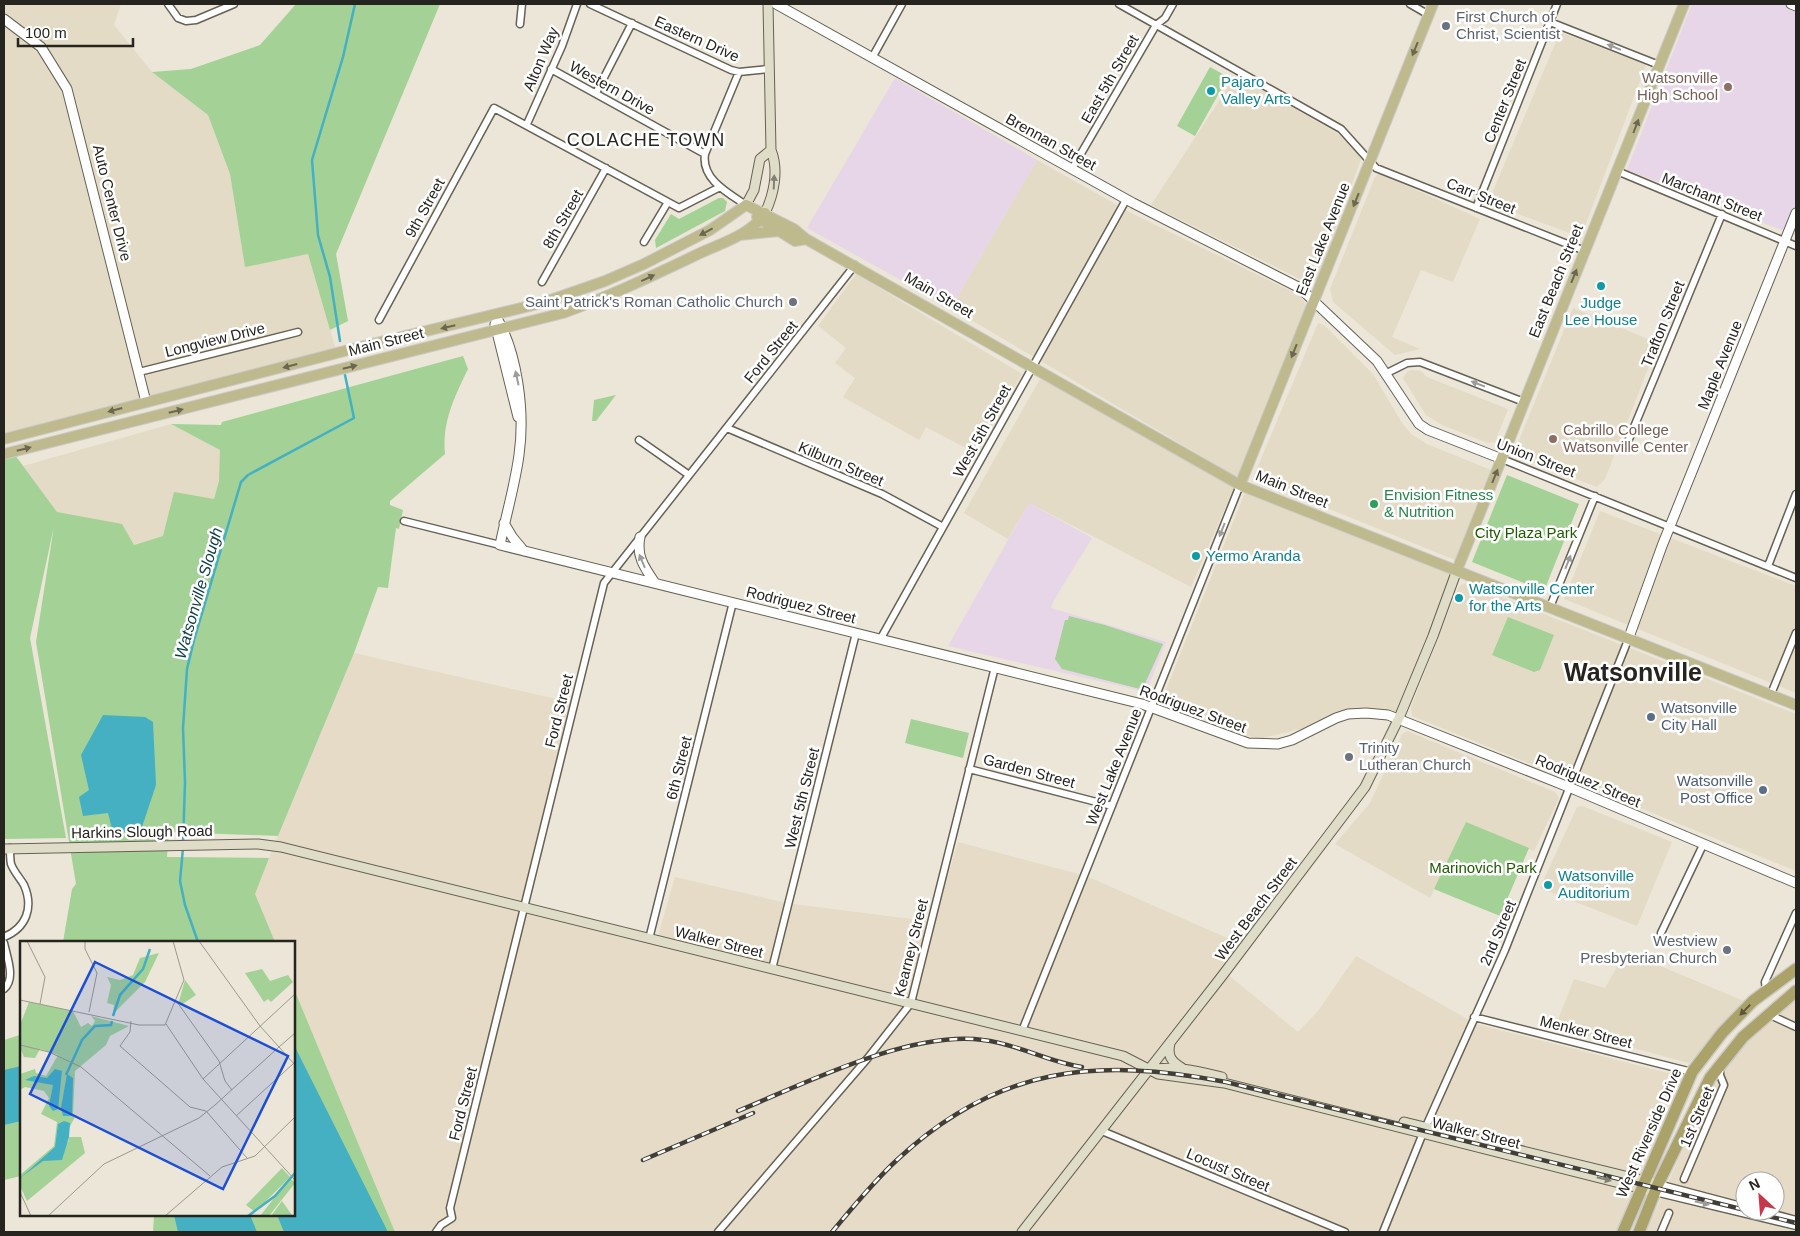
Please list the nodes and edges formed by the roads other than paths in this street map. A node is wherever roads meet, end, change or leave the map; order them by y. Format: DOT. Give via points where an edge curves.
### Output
graph roads {
  1 [pos="168,4"];
  2 [pos="234,4"];
  3 [pos="522,4"];
  4 [pos="576,4"];
  5 [pos="590,4"];
  6 [pos="768,4"];
  7 [pos="776,4"];
  8 [pos="902,4"];
  9 [pos="1119,4"];
  10 [pos="1173,4"];
  11 [pos="1410,4"];
  12 [pos="1433,4"];
  13 [pos="1557,4"];
  14 [pos="1684,4"];
  15 [pos="1791,4"];
  16 [pos="1796,6"];
  17 [pos="1429,15"];
  18 [pos="4,19"];
  19 [pos="1550,22"];
  20 [pos="632,23"];
  21 [pos="520,24"];
  22 [pos="1156,25"];
  23 [pos="872,58"];
  24 [pos="1659,65"];
  25 [pos="768,68"];
  26 [pos="551,69"];
  27 [pos="739,72"];
  28 [pos="596,93"];
  29 [pos="527,124"];
  30 [pos="770,150"];
  31 [pos="705,154"];
  32 [pos="1369,162"];
  33 [pos="606,168"];
  34 [pos="1072,169"];
  35 [pos="1617,172"];
  36 [pos="720,187"];
  37 [pos="1126,200"];
  38 [pos="668,202"];
  39 [pos="746,205"];
  40 [pos="1476,208"];
  41 [pos="1796,213"];
  42 [pos="1722,214"];
  43 [pos="763,217"];
  44 [pos="779,231"];
  45 [pos="739,235"];
  46 [pos="806,239"];
  47 [pos="1785,241"];
  48 [pos="644,242"];
  49 [pos="1796,246"];
  50 [pos="1585,251"];
  51 [pos="855,265"];
  52 [pos="542,282"];
  53 [pos="1315,300"];
  54 [pos="495,315"];
  55 [pos="379,320"];
  56 [pos="499,329"];
  57 [pos="298,332"];
  58 [pos="1033,367"];
  59 [pos="139,372"];
  60 [pos="1387,373"];
  61 [pos="146,402"];
  62 [pos="1524,402"];
  63 [pos="149,418"];
  64 [pos="728,428"];
  65 [pos="4,439"];
  66 [pos="639,440"];
  67 [pos="1627,444"];
  68 [pos="4,454"];
  69 [pos="1502,460"];
  70 [pos="689,476"];
  71 [pos="1240,485"];
  72 [pos="1796,494"];
  73 [pos="1595,496"];
  74 [pos="404,521"];
  75 [pos="504,523"];
  76 [pos="943,527"];
  77 [pos="1670,527"];
  78 [pos="640,537"];
  79 [pos="500,545"];
  80 [pos="525,551"];
  81 [pos="1768,566"];
  82 [pos="1457,570"];
  83 [pos="611,572"];
  84 [pos="1796,578"];
  85 [pos="655,583"];
  86 [pos="733,602"];
  87 [pos="1550,607"];
  88 [pos="856,633"];
  89 [pos="1796,633"];
  90 [pos="881,638"];
  91 [pos="1628,640"];
  92 [pos="995,667"];
  93 [pos="1771,694"];
  94 [pos="1796,705"];
  95 [pos="1152,707"];
  96 [pos="1399,718"];
  97 [pos="969,769"];
  98 [pos="1571,788"];
  99 [pos="1112,806"];
  100 [pos="1703,845"];
  101 [pos="281,847"];
  102 [pos="7,848"];
  103 [pos="1796,883"];
  104 [pos="524,908"];
  105 [pos="1796,913"];
  106 [pos="1661,933"];
  107 [pos="4,937"];
  108 [pos="649,939"];
  109 [pos="4,943"];
  110 [pos="772,969"];
  111 [pos="1796,969"];
  112 [pos="4,989"];
  113 [pos="1766,991"];
  114 [pos="1796,991"];
  115 [pos="911,1003"];
  116 [pos="1767,1014"];
  117 [pos="1474,1017"];
  118 [pos="1796,1027"];
  119 [pos="1022,1031"];
  120 [pos="1170,1041"];
  121 [pos="1719,1064"];
  122 [pos="1182,1069"];
  123 [pos="1148,1070"];
  124 [pos="1692,1072"];
  125 [pos="1424,1130"];
  126 [pos="1102,1131"];
  127 [pos="1684,1179"];
  128 [pos="1642,1185"];
  129 [pos="1657,1188"];
  130 [pos="1735,1205"];
  131 [pos="1669,1213"];
  132 [pos="1796,1226"];
  133 [pos="436,1232"];
  134 [pos="718,1232"];
  135 [pos="1024,1232"];
  136 [pos="1345,1232"];
  137 [pos="1383,1232"];
  138 [pos="1623,1232"];
  139 [pos="1639,1232"];
  140 [pos="1661,1232"];
  1 -- 2 [label="street" via="178,18 191,21"];
  3 -- 21 [label="street"];
  4 -- 26 [label="street, Alton Way"];
  5 -- 20 [label="street, Eastern Drive"];
  6 -- 25 [label="main road"];
  7 -- 23 [label="street, Brennan Street"];
  8 -- 23 [label="street"];
  9 -- 22 [label="street"];
  10 -- 22 [label="street, East 5th Street" via="1165,18"];
  11 -- 17 [label="street"];
  12 -- 17 [label="main road, East Lake Avenue"];
  13 -- 19 [label="street, Center Street"];
  14 -- 24 [label="main road, East Beach Street"];
  15 -- 16 [label="street"];
  17 -- 32 [label="main road, East Lake Avenue, one-way"];
  18 -- 59 [label="street, Auto Center Drive" via="40,47 67,90"];
  24 -- 19 [label="street, one-way"];
  19 -- 40 [label="street, Center Street"];
  20 -- 27 [label="street, Eastern Drive"];
  20 -- 28 [label="street"];
  22 -- 32 [label="street" via="1341,129"];
  22 -- 34 [label="street, East 5th Street"];
  23 -- 34 [label="street, Brennan Street"];
  35 -- 24 [label="main road, East Beach Street, one-way"];
  25 -- 27 [label="street, Eastern Drive"];
  25 -- 30 [label="main road"];
  26 -- 28 [label="street, Western Drive"];
  26 -- 29 [label="street, Alton Way"];
  27 -- 31 [label="street"];
  28 -- 31 [label="street, Western Drive"];
  29 -- 33 [label="street"];
  29 -- 55 [label="street, 9th Street" via="494,108"];
  30 -- 39 [label="main road" via="760,159 754,190"];
  43 -- 30 [label="main road, one-way" via="773,195 774,158"];
  31 -- 36 [label="street" via="707,170"];
  32 -- 40 [label="street, Carr Street" via="1378,169"];
  32 -- 53 [label="main road, East Lake Avenue, one-way"];
  33 -- 38 [label="street"];
  33 -- 52 [label="street, 8th Street"];
  34 -- 37 [label="street, Brennan Street"];
  35 -- 42 [label="street, Marchant Street"];
  35 -- 50 [label="main road, East Beach Street"];
  36 -- 38 [label="street" via="680,208"];
  36 -- 39 [label="street"];
  37 -- 53 [label="street, Brennan Street" via="1300,288"];
  37 -- 58 [label="street"];
  38 -- 48 [label="street"];
  39 -- 43 [label="main road, Main Street"];
  39 -- 54 [label="main road, Main Street, one-way" via="710,230 605,282"];
  40 -- 50 [label="street, Carr Street"];
  41 -- 47 [label="street, Maple Avenue"];
  42 -- 47 [label="street, Marchant Street"];
  42 -- 67 [label="street, Trafton Street"];
  43 -- 44 [label="main road, Main Street"];
  43 -- 45 [label="main road, Main Street"];
  43 -- 46 [label="main road, Main Street" via="800,232"];
  44 -- 45 [label="main road"];
  44 -- 46 [label="main road, Main Street" via="795,241"];
  56 -- 45 [label="main road, Main Street, one-way" via="563,313 609,296"];
  46 -- 51 [label="main road, Main Street"];
  47 -- 49 [label="street, Marchant Street"];
  47 -- 77 [label="street, Maple Avenue"];
  62 -- 50 [label="main road, East Beach Street, one-way"];
  51 -- 58 [label="main road, Main Street"];
  51 -- 64 [label="street, Ford Street"];
  53 -- 60 [label="street, Union Street"];
  53 -- 71 [label="main road, East Lake Avenue, one-way"];
  54 -- 56 [label="street"];
  54 -- 61 [label="main road, Main Street, one-way"];
  63 -- 56 [label="main road, Main Street, one-way"];
  56 -- 75 [label="street" via="521,400 519,454"];
  57 -- 59 [label="street, Longview Drive"];
  58 -- 71 [label="main road, Main Street"];
  58 -- 76 [label="street, West 5th Street"];
  59 -- 61 [label="street, Auto Center Drive"];
  62 -- 60 [label="street, one-way" via="1420,362 1406,363"];
  60 -- 69 [label="street, Union Street" via="1415,420 1428,430"];
  61 -- 63 [label="main road, Auto Center Drive"];
  61 -- 65 [label="main road, Main Street, one-way"];
  62 -- 69 [label="main road, East Beach Street"];
  68 -- 63 [label="main road, Main Street, one-way"];
  64 -- 70 [label="street, Ford Street"];
  64 -- 76 [label="street, Kilburn Street" via="885,496"];
  66 -- 70 [label="street"];
  69 -- 73 [label="street, Union Street"];
  82 -- 69 [label="main road, East Beach Street, one-way"];
  70 -- 78 [label="street, Ford Street"];
  71 -- 82 [label="main road, Main Street"];
  71 -- 95 [label="street, West Lake Avenue, one-way"];
  72 -- 81 [label="street"];
  73 -- 77 [label="street, Union Street"];
  87 -- 73 [label="street, one-way"];
  74 -- 79 [label="street, Rodriguez Street"];
  75 -- 79 [label="street"];
  75 -- 80 [label="street"];
  76 -- 90 [label="street, West 5th Street"];
  77 -- 81 [label="street, Union Street"];
  77 -- 91 [label="street, Maple Avenue"];
  78 -- 83 [label="street, Ford Street"];
  85 -- 78 [label="street, one-way" via="640,560"];
  79 -- 80 [label="street, Rodriguez Street"];
  80 -- 83 [label="street, Rodriguez Street"];
  81 -- 84 [label="street, Union Street"];
  82 -- 87 [label="main road, Main Street"];
  82 -- 96 [label="main road, West Beach Street"];
  83 -- 85 [label="street, Rodriguez Street"];
  83 -- 104 [label="street, Ford Street" via="604,583"];
  85 -- 86 [label="street, Rodriguez Street"];
  86 -- 88 [label="street, Rodriguez Street"];
  86 -- 108 [label="street, 6th Street"];
  87 -- 91 [label="main road, Main Street"];
  88 -- 90 [label="street, Rodriguez Street"];
  88 -- 110 [label="street, West 5th Street"];
  89 -- 93 [label="street"];
  90 -- 92 [label="street, Rodriguez Street"];
  91 -- 93 [label="main road, Main Street"];
  91 -- 98 [label="street, 2nd Street"];
  92 -- 95 [label="street, Rodriguez Street"];
  92 -- 97 [label="street, Kearney Street"];
  93 -- 94 [label="main road, Main Street"];
  95 -- 96 [label="street, Rodriguez Street" via="1235,740 1261,744 1292,740 1348,714 1377,713"];
  95 -- 99 [label="street, West Lake Avenue"];
  96 -- 98 [label="street, Rodriguez Street"];
  96 -- 120 [label="main road, West Beach Street" via="1358,797"];
  97 -- 99 [label="street, Garden Street"];
  97 -- 115 [label="street, Kearney Street"];
  98 -- 100 [label="street, Rodriguez Street"];
  98 -- 117 [label="street, 2nd Street"];
  99 -- 119 [label="street, West Lake Avenue"];
  100 -- 103 [label="street, Rodriguez Street"];
  100 -- 106 [label="street"];
  101 -- 102 [label="main road, Harkins Slough Road" via="258,844"];
  101 -- 104 [label="main road, Walker Street"];
  102 -- 107 [label="street" via="25,888 28,908 26,920 20,928"];
  104 -- 108 [label="main road, Walker Street"];
  104 -- 133 [label="street, Ford Street" via="450,1208 452,1218"];
  105 -- 113 [label="street" via="1765,982"];
  108 -- 110 [label="main road, Walker Street"];
  109 -- 112 [label="street" via="10,976"];
  110 -- 115 [label="main road, Walker Street"];
  111 -- 113 [label="highway, West Riverside Drive"];
  113 -- 124 [label="highway, West Riverside Drive, one-way" via="1722,1034"];
  114 -- 116 [label="highway, West Riverside Drive"];
  115 -- 119 [label="main road, Walker Street"];
  115 -- 134 [label="street, Kearney Street"];
  116 -- 118 [label="street"];
  116 -- 121 [label="highway, West Riverside Drive"];
  117 -- 124 [label="street, Menker Street"];
  117 -- 125 [label="street, 2nd Street"];
  119 -- 123 [label="main road, Walker Street" via="1123,1056"];
  120 -- 122 [label="main road" via="1170,1058"];
  120 -- 123 [label="main road, West Beach Street"];
  121 -- 127 [label="street, 1st Street" via="1724,1085"];
  121 -- 129 [label="highway, West Riverside Drive"];
  122 -- 123 [label="main road, Walker Street" via="1163,1067"];
  122 -- 125 [label="main road, Walker Street"];
  123 -- 125 [label="main road, Walker Street" via="1224,1083"];
  123 -- 126 [label="main road, West Beach Street"];
  124 -- 128 [label="highway, West Riverside Drive"];
  125 -- 128 [label="main road, Walker Street"];
  125 -- 137 [label="street, 2nd Street"];
  126 -- 135 [label="main road, West Beach Street"];
  126 -- 136 [label="street, Locust Street"];
  128 -- 129 [label="main road, Walker Street"];
  128 -- 138 [label="highway, West Riverside Drive"];
  129 -- 130 [label="street, Walker Street"];
  129 -- 132 [label="street, Walker Street, one-way"];
  129 -- 139 [label="highway, West Riverside Drive"];
  131 -- 140 [label="street"];
}
